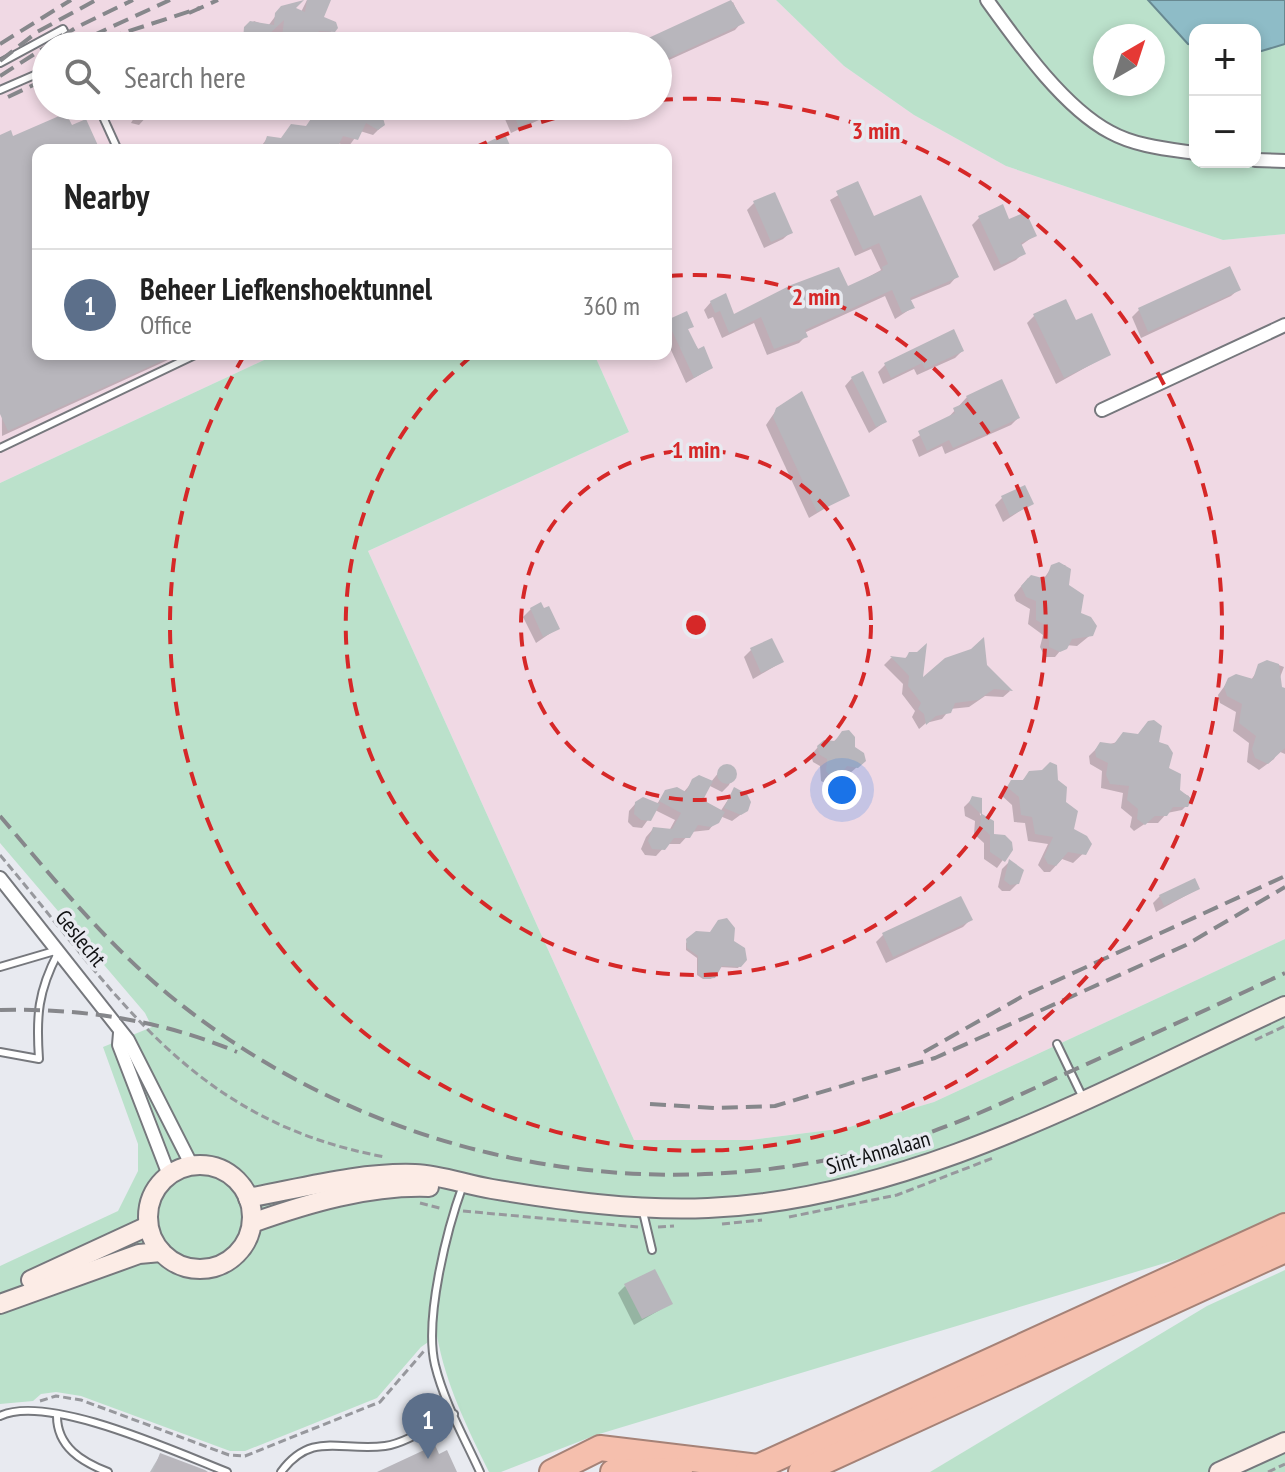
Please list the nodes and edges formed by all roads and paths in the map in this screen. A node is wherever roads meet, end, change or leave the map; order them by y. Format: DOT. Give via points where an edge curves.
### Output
graph roads {
  1 [pos="987,0"];
  2 [pos="32,47"];
  3 [pos="0,63"];
  4 [pos="32,76"];
  5 [pos="0,90"];
  6 [pos="104,120"];
  7 [pos="115,144"];
  8 [pos="1189,152"];
  9 [pos="1261,160"];
  10 [pos="1285,161"];
  11 [pos="1285,325"];
  12 [pos="184,360"];
  13 [pos="1102,410"];
  14 [pos="0,448"];
  15 [pos="0,855"];
  16 [pos="0,878"];
  17 [pos="59,950"];
  18 [pos="0,967"];
  19 [pos="1285,1006"];
  20 [pos="120,1033"];
  21 [pos="1057,1044"];
  22 [pos="0,1052"];
  23 [pos="1083,1099"];
  24 [pos="192,1166"];
  25 [pos="416,1174"];
  26 [pos="169,1175"];
  27 [pos="459,1184"];
  28 [pos="248,1198"];
  29 [pos="642,1208"];
  30 [pos="252,1223"];
  31 [pos="148,1226"];
  32 [pos="1285,1226"];
  33 [pos="652,1250"];
  34 [pos="1285,1250"];
  35 [pos="161,1252"];
  36 [pos="0,1294"];
  37 [pos="0,1304"];
  38 [pos="433,1343"];
  39 [pos="32,1413"];
  40 [pos="454,1414"];
  41 [pos="0,1416"];
  42 [pos="57,1416"];
  43 [pos="1285,1442"];
  44 [pos="1285,1464"];
  45 [pos="747,1471"];
  46 [pos="108,1472"];
  47 [pos="227,1472"];
  48 [pos="281,1472"];
  49 [pos="480,1472"];
  50 [pos="552,1472"];
  51 [pos="588,1472"];
  52 [pos="613,1472"];
  53 [pos="712,1472"];
  54 [pos="731,1472"];
  55 [pos="801,1472"];
  56 [pos="1219,1472"];
  57 [pos="1268,1472"];
  1 -- 8 [label="street" via="1034,61 1098,124 1132,141"];
  2 -- 3 [label="lane"];
  4 -- 5 [label="lane"];
  6 -- 7 [label="lane"];
  9 -- 10 [label="street"];
  11 -- 13 [label="street"];
  12 -- 14 [label="lane"];
  15 -- 25 [label="path" via="146,1031 204,1082 282,1127 342,1149 411,1162"];
  16 -- 17 [label="street, Geslecht"];
  17 -- 18 [label="lane"];
  17 -- 20 [label="street, Geslecht"];
  17 -- 22 [label="lane" via="43,981 36,1021 39,1059"];
  19 -- 23 [label="street, Sint-Annalaan"];
  20 -- 24 [label="street, Geslecht"];
  20 -- 26 [label="street, Geslecht" via="119,1045"];
  21 -- 23 [label="lane"];
  23 -- 29 [label="street, Sint-Annalaan" via="932,1164 848,1188 737,1206"];
  24 -- 26 [label="street"];
  24 -- 28 [label="street" via="226,1172"];
  25 -- 27 [label="street, Sint-Annalaan"];
  25 -- 28 [label="street, Sint-Annalaan"];
  26 -- 31 [label="street" via="151,1197"];
  27 -- 29 [label="street, Sint-Annalaan"];
  27 -- 30 [label="street, Sint-Annalaan" via="363,1192"];
  27 -- 38 [label="lane"];
  28 -- 30 [label="street"];
  29 -- 33 [label="lane"];
  30 -- 35 [label="street" via="238,1254 216,1267 190,1269"];
  31 -- 35 [label="street"];
  31 -- 36 [label="street"];
  32 -- 45 [label="highway"];
  34 -- 55 [label="highway"];
  35 -- 37 [label="street" via="139,1254"];
  38 -- 39 [label="path" via="380,1402 245,1456 229,1455 81,1400 43,1399"];
  38 -- 40 [label="lane"];
  39 -- 41 [label="lane"];
  39 -- 42 [label="lane"];
  40 -- 48 [label="lane" via="387,1446 312,1446 296,1453"];
  40 -- 49 [label="lane"];
  42 -- 46 [label="lane" via="57,1429 79,1461"];
  42 -- 47 [label="lane" via="97,1423"];
  43 -- 56 [label="street"];
  44 -- 57 [label="path"];
  45 -- 50 [label="highway" via="600,1448"];
  45 -- 51 [label="highway" via="609,1463"];
  45 -- 52 [label="highway"];
  45 -- 53 [label="highway"];
  45 -- 54 [label="highway"];
}
